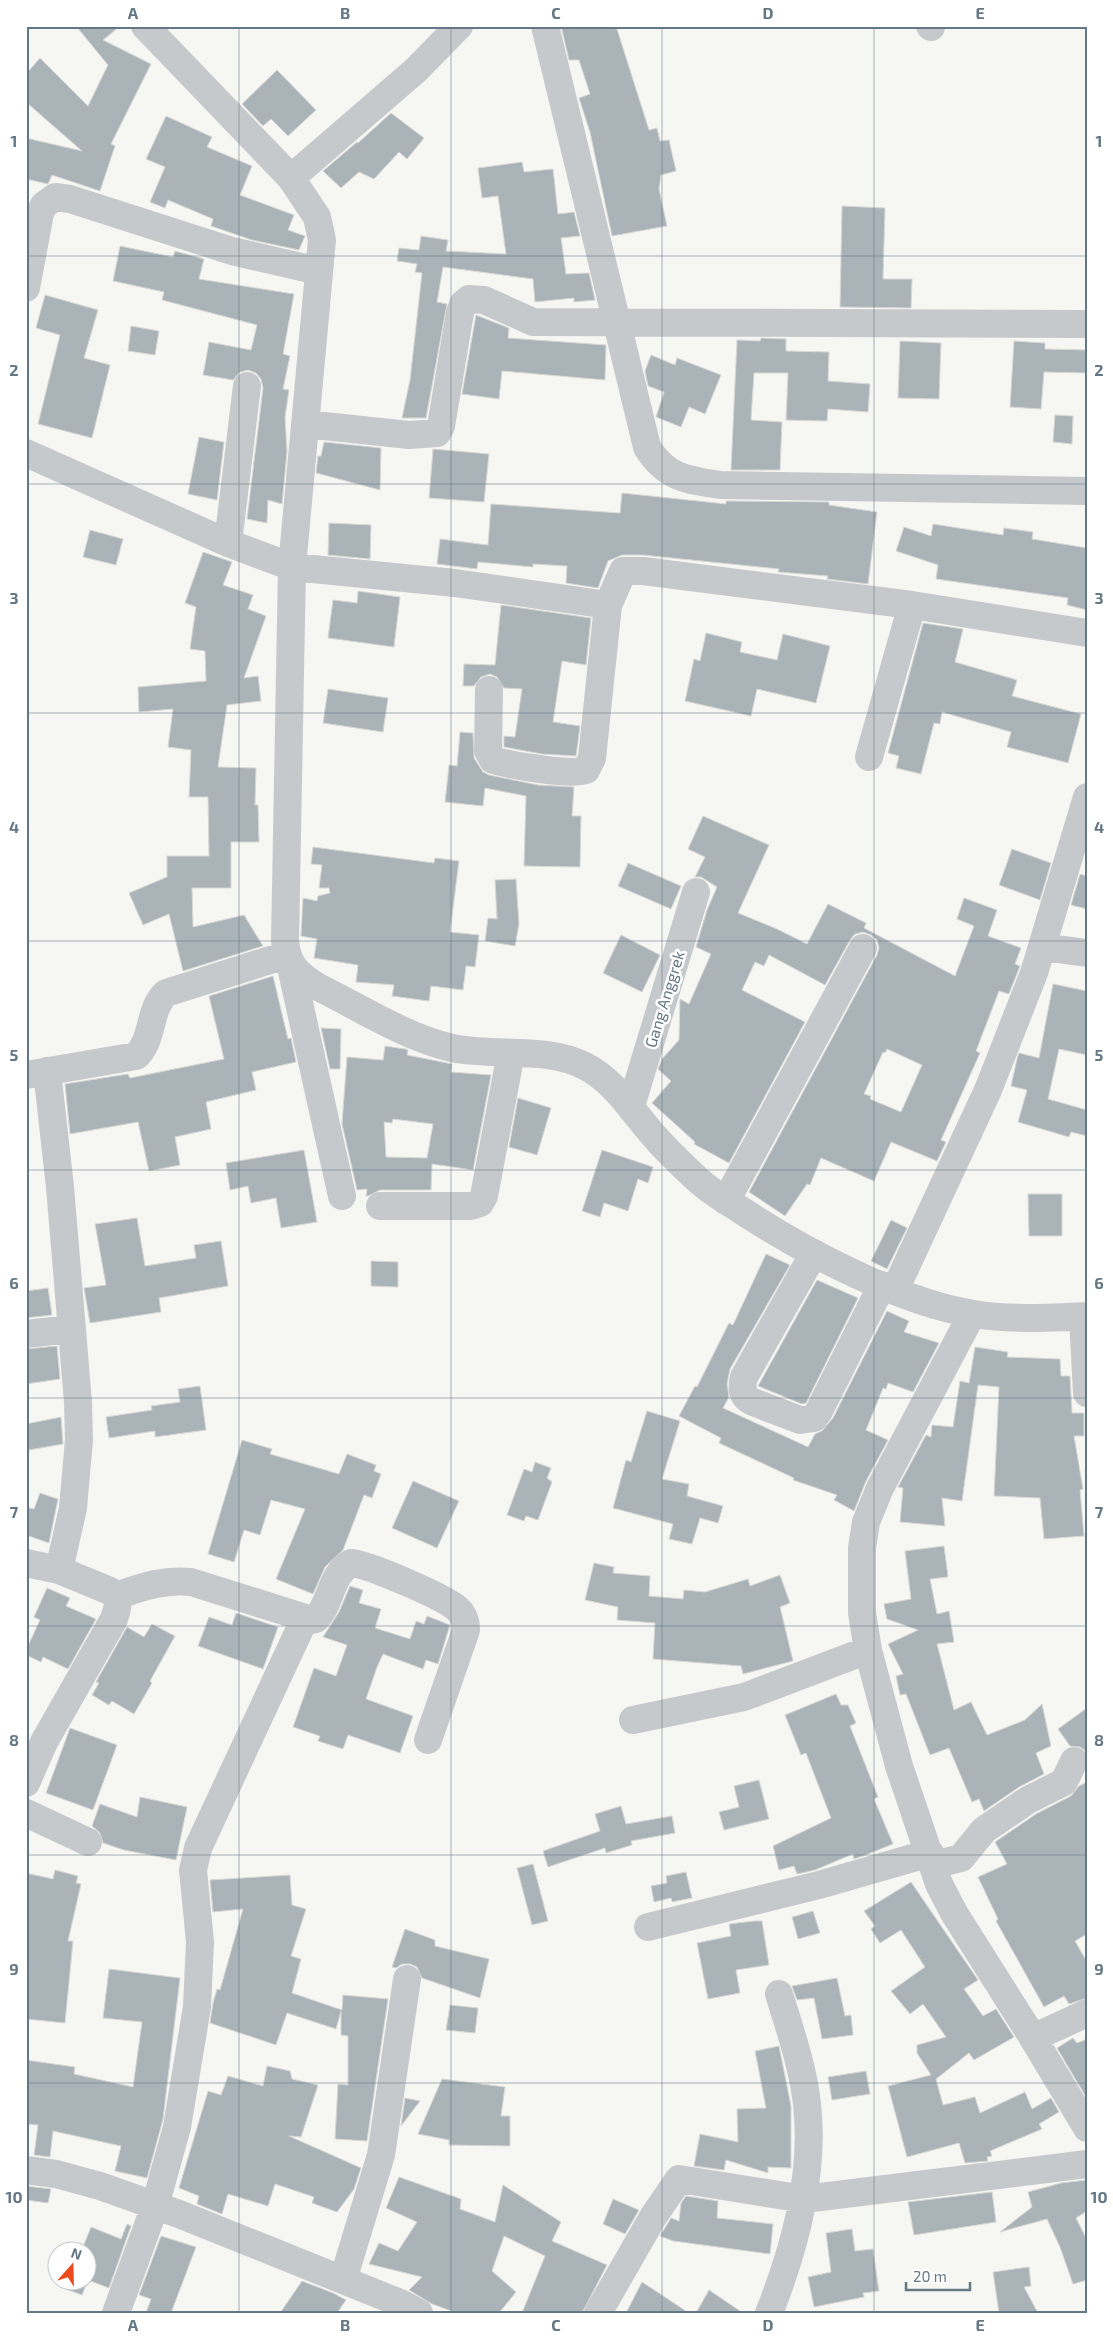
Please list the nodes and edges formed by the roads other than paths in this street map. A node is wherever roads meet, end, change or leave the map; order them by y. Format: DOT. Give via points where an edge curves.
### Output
graph roads {
  1 [pos="145,26"];
  2 [pos="459,26"];
  3 [pos="545,26"];
  4 [pos="291,178"];
  5 [pos="319,271"];
  6 [pos="26,288"];
  7 [pos="618,322"];
  8 [pos="1087,324"];
  9 [pos="247,386"];
  10 [pos="305,424"];
  11 [pos="26,453"];
  12 [pos="1087,491"];
  13 [pos="228,542"];
  14 [pos="292,567"];
  15 [pos="608,604"];
  16 [pos="912,605"];
  17 [pos="1087,633"];
  18 [pos="489,690"];
  19 [pos="869,757"];
  20 [pos="1087,797"];
  21 [pos="696,892"];
  22 [pos="1043,947"];
  23 [pos="863,948"];
  24 [pos="1087,953"];
  25 [pos="289,961"];
  26 [pos="511,1053"];
  27 [pos="37,1073"];
  28 [pos="631,1106"];
  29 [pos="342,1196"];
  30 [pos="726,1201"];
  31 [pos="380,1206"];
  32 [pos="814,1253"];
  33 [pos="889,1288"];
  34 [pos="972,1314"];
  35 [pos="1085,1317"];
  36 [pos="71,1329"];
  37 [pos="26,1334"];
  38 [pos="1087,1394"];
  39 [pos="26,1563"];
  40 [pos="59,1570"];
  41 [pos="116,1596"];
  42 [pos="305,1618"];
  43 [pos="868,1650"];
  44 [pos="633,1720"];
  45 [pos="428,1740"];
  46 [pos="1074,1761"];
  47 [pos="26,1782"];
  48 [pos="26,1813"];
  49 [pos="88,1842"];
  50 [pos="931,1859"];
  51 [pos="648,1927"];
  52 [pos="407,1979"];
  53 [pos="779,1994"];
  54 [pos="1087,2013"];
  55 [pos="1033,2038"];
  56 [pos="1087,2128"];
  57 [pos="1087,2164"];
  58 [pos="26,2170"];
  59 [pos="804,2199"];
  60 [pos="155,2206"];
  61 [pos="343,2280"];
  62 [pos="116,2313"];
  63 [pos="419,2313"];
  64 [pos="598,2313"];
  65 [pos="769,2313"];
  1 -- 4 [label="street"];
  2 -- 4 [label="street" via="416,70"];
  3 -- 7 [label="street"];
  4 -- 5 [label="street" via="319,223 322,240"];
  5 -- 6 [label="street" via="232,251 55,197 44,205 40,213"];
  5 -- 10 [label="street"];
  7 -- 8 [label="street"];
  7 -- 10 [label="street" via="533,322 507,308 469,299 460,313 441,426 437,433 409,435"];
  7 -- 12 [label="street" via="647,447 657,462 673,474 720,485"];
  9 -- 13 [label="street"];
  10 -- 14 [label="street"];
  11 -- 13 [label="street"];
  13 -- 14 [label="street"];
  14 -- 15 [label="street" via="455,583"];
  14 -- 25 [label="street"];
  15 -- 16 [label="street" via="619,575 630,570"];
  15 -- 18 [label="street" via="592,758 586,770 551,770 493,760 488,751"];
  16 -- 17 [label="street"];
  16 -- 19 [label="street"];
  20 -- 22 [label="street"];
  21 -- 28 [label="street, Gang Anggrek"];
  22 -- 24 [label="street"];
  22 -- 33 [label="street" via="988,1090"];
  23 -- 30 [label="street"];
  25 -- 26 [label="street" via="301,976 318,987 430,1041 468,1050"];
  25 -- 27 [label="street" via="166,993 155,1008 146,1042 136,1056"];
  25 -- 29 [label="street"];
  26 -- 28 [label="street" via="546,1056 583,1065 599,1074"];
  26 -- 31 [label="street" via="484,1196 480,1203 471,1206"];
  27 -- 36 [label="street" via="60,1187"];
  28 -- 30 [label="street" via="686,1169"];
  30 -- 32 [label="street"];
  32 -- 33 [label="street"];
  32 -- 33 [label="street" via="744,1377 743,1394 753,1402 800,1420 814,1418"];
  33 -- 34 [label="street"];
  34 -- 35 [label="street" via="1027,1318"];
  34 -- 43 [label="street" via="880,1488 866,1522 862,1548 862,1613"];
  35 -- 38 [label="street"];
  36 -- 37 [label="street"];
  36 -- 40 [label="street" via="79,1440 73,1508"];
  39 -- 40 [label="street"];
  40 -- 41 [label="street"];
  41 -- 42 [label="street" via="154,1583 176,1580"];
  41 -- 47 [label="street" via="118,1602 114,1619 44,1742"];
  42 -- 45 [label="street" via="312,1620 318,1617 339,1572 351,1564 365,1566 455,1606 462,1614 466,1630"];
  42 -- 60 [label="street" via="198,1848 193,1870 200,1942 196,2007 177,2127"];
  43 -- 44 [label="street" via="744,1696"];
  43 -- 50 [label="street" via="899,1766"];
  46 -- 50 [label="street" via="1064,1782 1028,1800 984,1830 961,1858"];
  48 -- 49 [label="street"];
  50 -- 51 [label="street"];
  50 -- 55 [label="street" via="954,1913"];
  52 -- 61 [label="street" via="381,2155"];
  53 -- 59 [label="street" via="792,2035 807,2105"];
  54 -- 55 [label="street"];
  55 -- 56 [label="street"];
  57 -- 59 [label="street"];
  58 -- 60 [label="street" via="76,2178"];
  59 -- 64 [label="street" via="679,2178"];
  59 -- 65 [label="street" via="788,2260"];
  60 -- 61 [label="street"];
  60 -- 62 [label="street"];
  61 -- 63 [label="street"];
}
